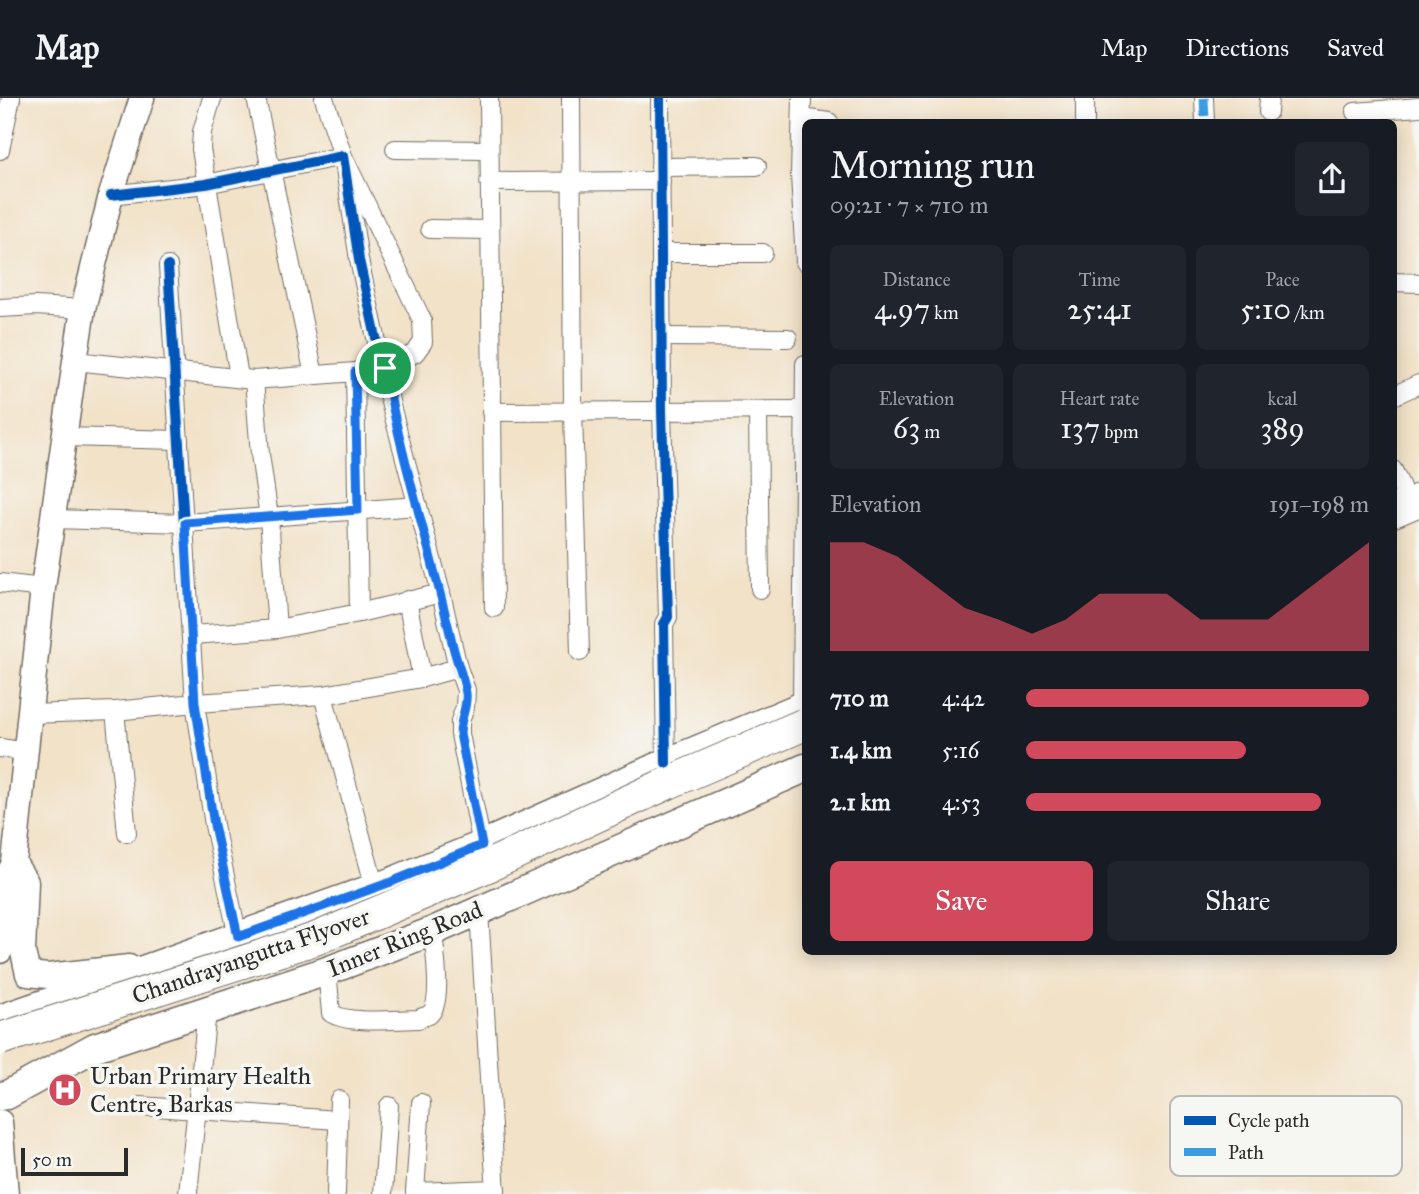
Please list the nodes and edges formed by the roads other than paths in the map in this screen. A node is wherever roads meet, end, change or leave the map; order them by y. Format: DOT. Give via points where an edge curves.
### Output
graph roads {
  1 [pos="11,98"];
  2 [pos="142,98"];
  3 [pos="212,98"];
  4 [pos="256,98"];
  5 [pos="324,98"];
  6 [pos="489,98"];
  7 [pos="571,98"];
  8 [pos="660,98"];
  9 [pos="802,98"];
  10 [pos="1085,98"];
  11 [pos="1204,98"];
  12 [pos="1419,107"];
  13 [pos="1355,111"];
  14 [pos="802,118"];
  15 [pos="809,119"];
  16 [pos="1085,119"];
  17 [pos="1205,119"];
  18 [pos="395,149"];
  19 [pos="0,150"];
  20 [pos="488,150"];
  21 [pos="343,156"];
  22 [pos="757,166"];
  23 [pos="270,172"];
  24 [pos="661,174"];
  25 [pos="802,175"];
  26 [pos="489,182"];
  27 [pos="572,183"];
  28 [pos="206,184"];
  29 [pos="111,195"];
  30 [pos="430,229"];
  31 [pos="489,230"];
  32 [pos="661,253"];
  33 [pos="763,253"];
  34 [pos="168,266"];
  35 [pos="1397,282"];
  36 [pos="1419,283"];
  37 [pos="0,308"];
  38 [pos="83,309"];
  39 [pos="663,337"];
  40 [pos="788,338"];
  41 [pos="75,361"];
  42 [pos="385,368"];
  43 [pos="173,370"];
  44 [pos="355,372"];
  45 [pos="314,375"];
  46 [pos="246,378"];
  47 [pos="1419,384"];
  48 [pos="1397,394"];
  49 [pos="802,410"];
  50 [pos="663,411"];
  51 [pos="758,411"];
  52 [pos="491,412"];
  53 [pos="573,412"];
  54 [pos="65,437"];
  55 [pos="178,440"];
  56 [pos="418,506"];
  57 [pos="358,510"];
  58 [pos="269,517"];
  59 [pos="53,520"];
  60 [pos="185,523"];
  61 [pos="0,583"];
  62 [pos="43,588"];
  63 [pos="760,589"];
  64 [pos="441,593"];
  65 [pos="407,600"];
  66 [pos="494,608"];
  67 [pos="359,613"];
  68 [pos="277,629"];
  69 [pos="191,635"];
  70 [pos="580,652"];
  71 [pos="458,668"];
  72 [pos="422,678"];
  73 [pos="323,695"];
  74 [pos="195,703"];
  75 [pos="115,711"];
  76 [pos="802,713"];
  77 [pos="802,713"];
  78 [pos="30,714"];
  79 [pos="802,746"];
  80 [pos="0,748"];
  81 [pos="27,752"];
  82 [pos="671,761"];
  83 [pos="802,769"];
  84 [pos="127,833"];
  85 [pos="482,845"];
  86 [pos="14,863"];
  87 [pos="375,888"];
  88 [pos="479,911"];
  89 [pos="433,931"];
  90 [pos="221,943"];
  91 [pos="0,951"];
  92 [pos="327,971"];
  93 [pos="235,1002"];
  94 [pos="207,1011"];
  95 [pos="0,1019"];
  96 [pos="0,1039"];
  97 [pos="0,1060"];
  98 [pos="0,1096"];
  99 [pos="339,1100"];
  100 [pos="421,1103"];
  101 [pos="140,1106"];
  102 [pos="389,1106"];
  103 [pos="197,1111"];
  104 [pos="337,1120"];
  105 [pos="0,1122"];
  106 [pos="496,1191"];
  107 [pos="415,1193"];
  108 [pos="6,1194"];
  109 [pos="187,1194"];
  110 [pos="196,1194"];
  111 [pos="336,1194"];
  112 [pos="383,1194"];
  1 -- 19 [label="street"];
  2 -- 29 [label="main road"];
  3 -- 28 [label="street" via="201,141"];
  4 -- 23 [label="street"];
  5 -- 21 [label="street"];
  6 -- 20 [label="street"];
  7 -- 27 [label="street"];
  8 -- 24 [label="street"];
  9 -- 14 [label="street"];
  10 -- 16 [label="street"];
  11 -- 17 [label="street"];
  12 -- 13 [label="street"];
  14 -- 15 [label="street"];
  14 -- 25 [label="street"];
  18 -- 20 [label="street"];
  20 -- 26 [label="street"];
  21 -- 23 [label="street"];
  21 -- 42 [label="street" via="359,260"];
  21 -- 42 [label="street" via="422,320 420,348"];
  22 -- 24 [label="street"];
  23 -- 28 [label="street"];
  23 -- 45 [label="street"];
  24 -- 27 [label="street"];
  24 -- 32 [label="street"];
  26 -- 27 [label="street"];
  26 -- 31 [label="street"];
  27 -- 53 [label="street"];
  28 -- 29 [label="street"];
  28 -- 46 [label="street"];
  29 -- 38 [label="main road"];
  30 -- 31 [label="street"];
  31 -- 52 [label="street"];
  32 -- 33 [label="street"];
  32 -- 39 [label="street"];
  34 -- 43 [label="street"];
  35 -- 36 [label="street"];
  37 -- 38 [label="street"];
  38 -- 41 [label="main road"];
  39 -- 40 [label="street"];
  39 -- 50 [label="street"];
  41 -- 43 [label="street"];
  41 -- 54 [label="main road"];
  42 -- 44 [label="street"];
  42 -- 56 [label="street"];
  43 -- 46 [label="street"];
  43 -- 55 [label="street"];
  44 -- 45 [label="street"];
  44 -- 57 [label="street"];
  45 -- 46 [label="street"];
  46 -- 58 [label="street"];
  47 -- 48 [label="street"];
  49 -- 51 [label="street"];
  50 -- 51 [label="street"];
  50 -- 53 [label="street"];
  50 -- 82 [label="street" via="668,617 664,624"];
  51 -- 63 [label="street"];
  52 -- 53 [label="street"];
  52 -- 66 [label="street"];
  53 -- 70 [label="street"];
  54 -- 55 [label="street"];
  54 -- 59 [label="main road"];
  55 -- 60 [label="street"];
  56 -- 57 [label="street"];
  56 -- 64 [label="street"];
  57 -- 58 [label="street"];
  57 -- 67 [label="street"];
  58 -- 60 [label="street"];
  58 -- 68 [label="street"];
  59 -- 60 [label="street"];
  59 -- 62 [label="main road"];
  60 -- 69 [label="street"];
  61 -- 62 [label="street"];
  62 -- 78 [label="main road"];
  64 -- 65 [label="street"];
  64 -- 71 [label="street"];
  65 -- 67 [label="street"];
  65 -- 72 [label="street"];
  67 -- 68 [label="street"];
  68 -- 69 [label="street"];
  69 -- 74 [label="street"];
  71 -- 72 [label="street"];
  71 -- 85 [label="street" via="466,698 460,734"];
  72 -- 73 [label="street"];
  73 -- 74 [label="street"];
  73 -- 87 [label="street"];
  74 -- 75 [label="street"];
  74 -- 90 [label="street" via="214,825"];
  75 -- 78 [label="street"];
  75 -- 84 [label="street"];
  76 -- 82 [label="main road"];
  77 -- 96 [label="highway, Chandrayangutta Flyover, bridge" via="668,783 315,939"];
  78 -- 81 [label="main road"];
  79 -- 97 [label="highway, Chandrayangutta Flyover" via="323,956"];
  80 -- 81 [label="street"];
  81 -- 86 [label="main road"];
  82 -- 85 [label="main road"];
  83 -- 88 [label="main road, Inner Ring Road"];
  85 -- 87 [label="main road"];
  86 -- 90 [label="main road" via="26,882 23,952 28,974 123,969 191,946"];
  86 -- 91 [label="main road" via="5,881"];
  87 -- 90 [label="main road"];
  88 -- 89 [label="main road, Inner Ring Road"];
  88 -- 106 [label="street"];
  89 -- 92 [label="main road, Inner Ring Road"];
  89 -- 92 [label="street" via="438,995 429,1015 419,1019 337,1017 329,1006"];
  90 -- 93 [label="main road"];
  90 -- 95 [label="main road"];
  92 -- 93 [label="main road, Inner Ring Road"];
  93 -- 94 [label="main road, Inner Ring Road"];
  94 -- 98 [label="main road, Inner Ring Road" via="94,1047"];
  94 -- 103 [label="street"];
  99 -- 104 [label="street"];
  100 -- 107 [label="street"];
  101 -- 103 [label="street"];
  102 -- 112 [label="street"];
  103 -- 104 [label="street"];
  103 -- 109 [label="street"];
  104 -- 111 [label="street"];
  105 -- 108 [label="main road"];
  106 -- 107 [label="street"];
  109 -- 110 [label="street"];
}
